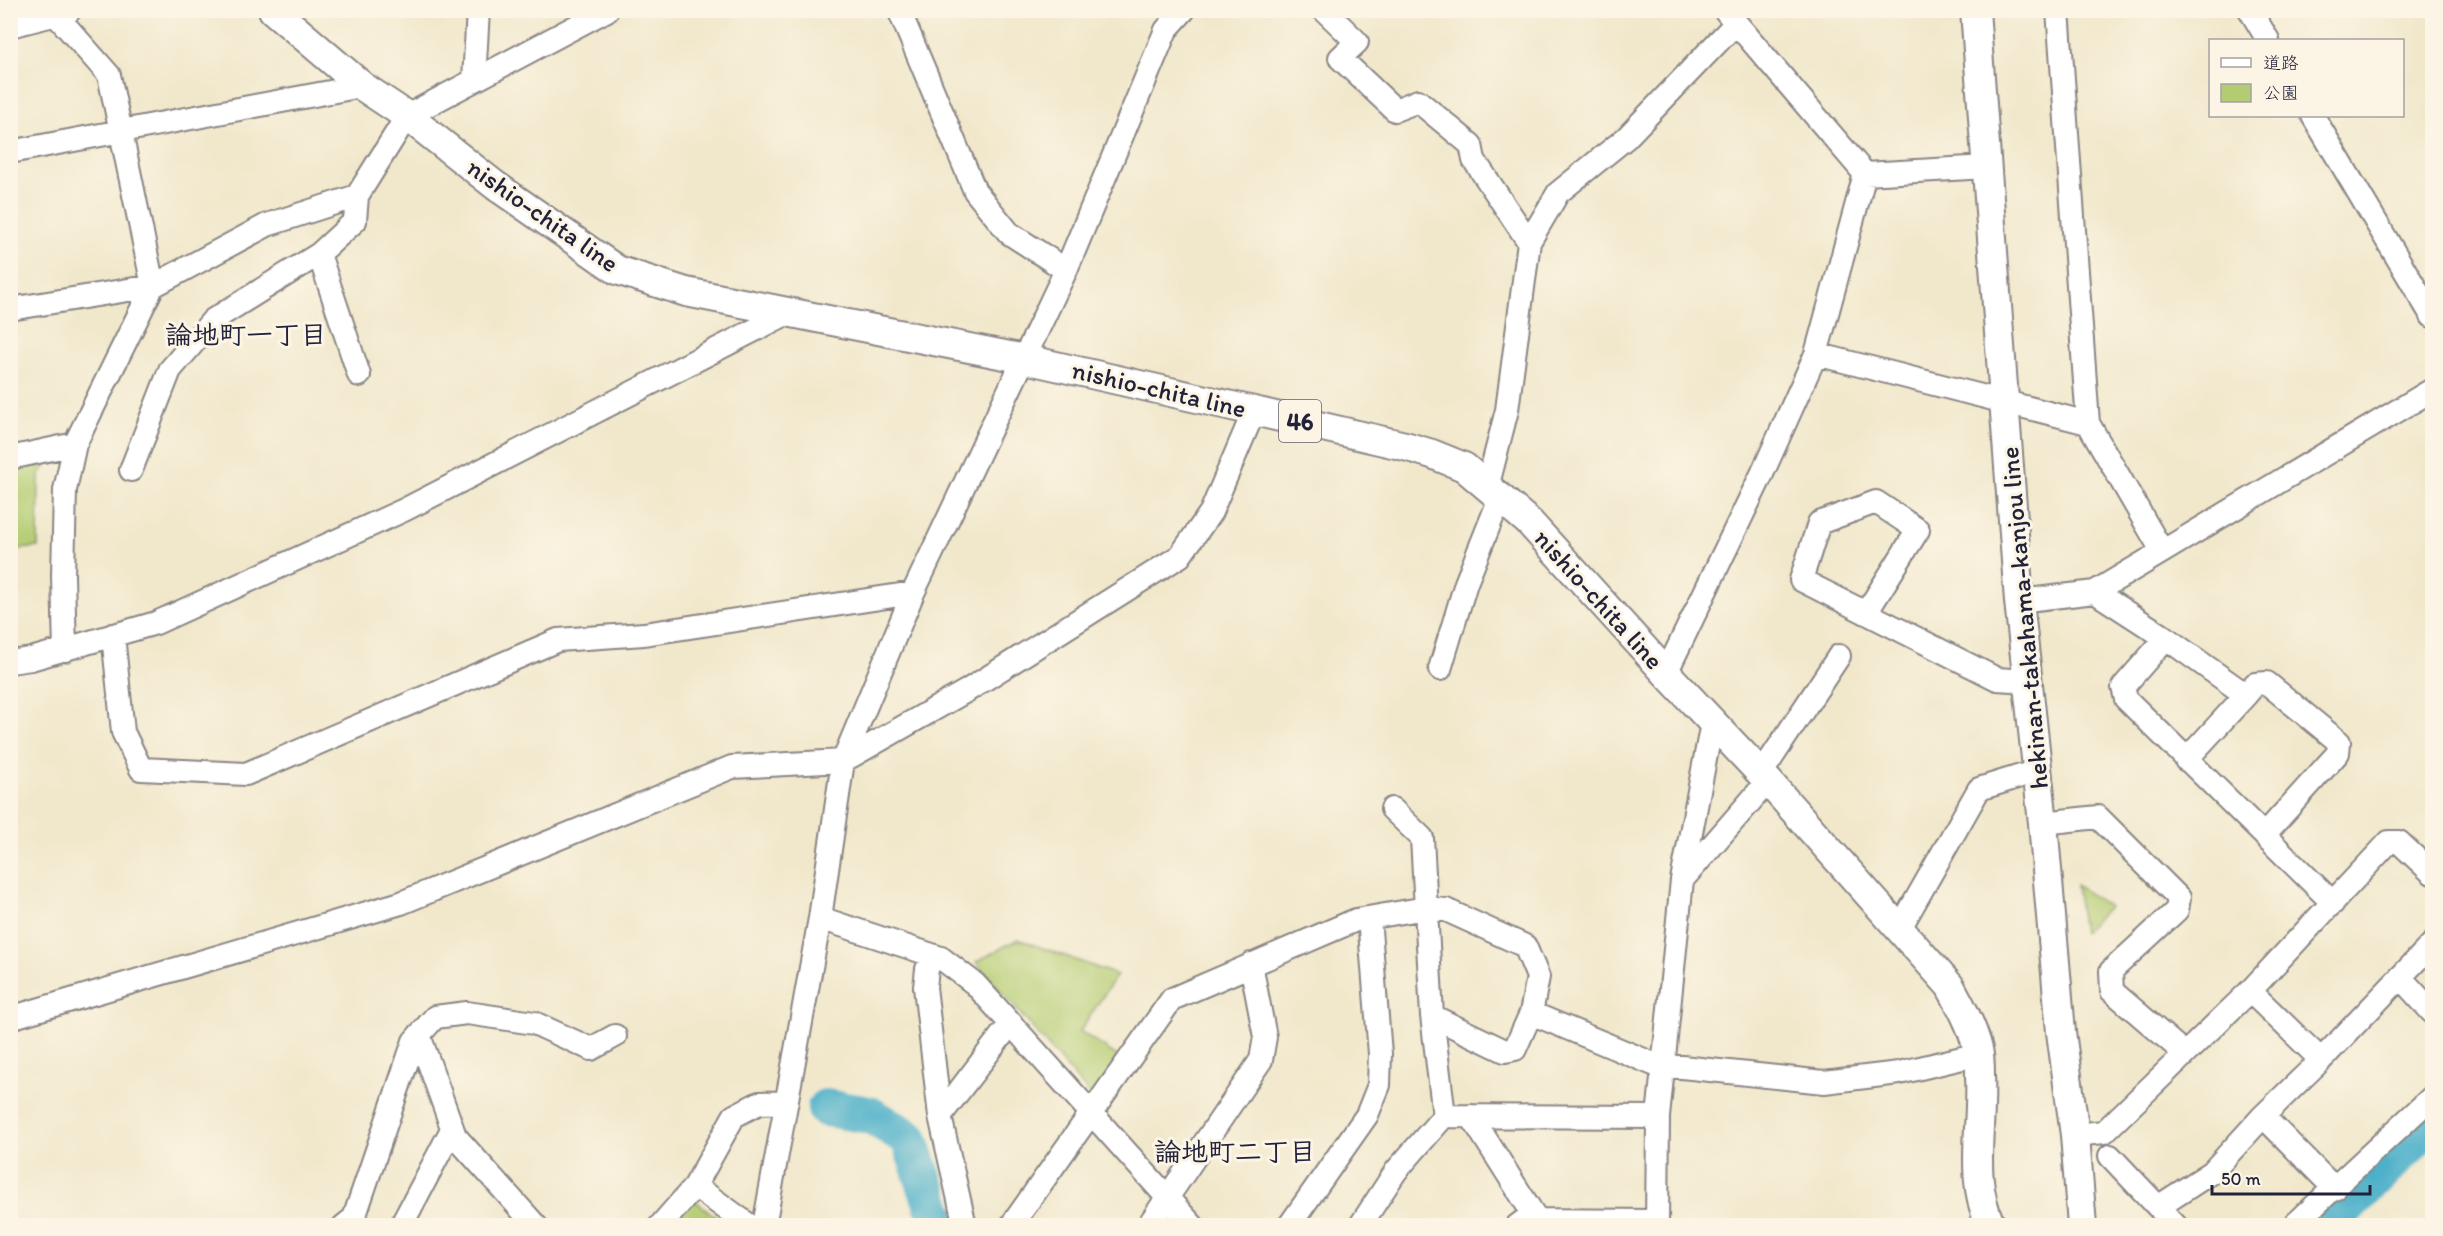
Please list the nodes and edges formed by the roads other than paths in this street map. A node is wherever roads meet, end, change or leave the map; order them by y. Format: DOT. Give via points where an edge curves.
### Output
graph roads {
  1 [pos="273,10"];
  2 [pos="478,10"];
  3 [pos="607,10"];
  4 [pos="899,10"];
  5 [pos="1184,10"];
  6 [pos="1324,10"];
  7 [pos="1975,10"];
  8 [pos="2058,10"];
  9 [pos="2250,10"];
  10 [pos="63,13"];
  11 [pos="1731,17"];
  12 [pos="10,26"];
  13 [pos="2267,39"];
  14 [pos="474,80"];
  15 [pos="362,86"];
  16 [pos="407,116"];
  17 [pos="2314,117"];
  18 [pos="120,131"];
  19 [pos="10,152"];
  20 [pos="1987,167"];
  21 [pos="1864,174"];
  22 [pos="357,196"];
  23 [pos="1529,242"];
  24 [pos="319,254"];
  25 [pos="1066,270"];
  26 [pos="153,286"];
  27 [pos="10,309"];
  28 [pos="788,313"];
  29 [pos="2433,316"];
  30 [pos="1816,354"];
  31 [pos="1025,359"];
  32 [pos="359,375"];
  33 [pos="2433,390"];
  34 [pos="2005,403"];
  35 [pos="1254,411"];
  36 [pos="2088,423"];
  37 [pos="75,444"];
  38 [pos="10,458"];
  39 [pos="131,470"];
  40 [pos="1494,493"];
  41 [pos="2163,551"];
  42 [pos="2095,592"];
  43 [pos="913,593"];
  44 [pos="2019,601"];
  45 [pos="1866,613"];
  46 [pos="113,635"];
  47 [pos="2166,638"];
  48 [pos="65,650"];
  49 [pos="1839,656"];
  50 [pos="21,661"];
  51 [pos="1440,669"];
  52 [pos="1666,673"];
  53 [pos="2027,681"];
  54 [pos="2246,695"];
  55 [pos="1712,723"];
  56 [pos="2186,760"];
  57 [pos="843,761"];
  58 [pos="2037,771"];
  59 [pos="1765,778"];
  60 [pos="1392,809"];
  61 [pos="2043,823"];
  62 [pos="2264,835"];
  63 [pos="2433,873"];
  64 [pos="1682,880"];
  65 [pos="2333,903"];
  66 [pos="1426,908"];
  67 [pos="820,918"];
  68 [pos="1369,918"];
  69 [pos="1900,928"];
  70 [pos="2433,944"];
  71 [pos="933,956"];
  72 [pos="1251,964"];
  73 [pos="2400,977"];
  74 [pos="2250,991"];
  75 [pos="1531,1012"];
  76 [pos="2433,1012"];
  77 [pos="1432,1016"];
  78 [pos="10,1018"];
  79 [pos="1011,1023"];
  80 [pos="419,1035"];
  81 [pos="615,1036"];
  82 [pos="2184,1053"];
  83 [pos="1979,1054"];
  84 [pos="2321,1060"];
  85 [pos="1663,1066"];
  86 [pos="2433,1097"];
  87 [pos="787,1102"];
  88 [pos="1092,1112"];
  89 [pos="940,1116"];
  90 [pos="1444,1116"];
  91 [pos="1471,1116"];
  92 [pos="2263,1116"];
  93 [pos="1658,1117"];
  94 [pos="452,1129"];
  95 [pos="2075,1135"];
  96 [pos="2110,1156"];
  97 [pos="695,1186"];
  98 [pos="2335,1189"];
  99 [pos="1167,1199"];
  100 [pos="2158,1207"];
  101 [pos="1371,1220"];
  102 [pos="1527,1223"];
  103 [pos="1657,1223"];
  104 [pos="1986,1223"];
  105 [pos="344,1226"];
  106 [pos="401,1226"];
  107 [pos="536,1226"];
  108 [pos="660,1226"];
  109 [pos="750,1226"];
  110 [pos="764,1226"];
  111 [pos="965,1226"];
  112 [pos="1011,1226"];
  113 [pos="1148,1226"];
  114 [pos="1193,1226"];
  115 [pos="1289,1226"];
  116 [pos="2082,1226"];
  117 [pos="2176,1226"];
  118 [pos="2293,1226"];
  1 -- 15 [label="main road, nishio-chita line / 46"];
  2 -- 14 [label="street"];
  3 -- 14 [label="street"];
  4 -- 25 [label="street" via="975,191 1010,232"];
  5 -- 25 [label="street" via="1166,30"];
  6 -- 23 [label="street" via="1357,42 1340,58 1395,110 1418,101 1471,144 1474,160"];
  7 -- 20 [label="main road, hekinan-takahama-kanjou line"];
  8 -- 36 [label="street"];
  9 -- 13 [label="street"];
  10 -- 12 [label="street"];
  10 -- 18 [label="street" via="109,75"];
  11 -- 21 [label="street"];
  11 -- 23 [label="street" via="1626,138 1558,193"];
  14 -- 16 [label="street"];
  15 -- 16 [label="main road, nishio-chita line / 46"];
  15 -- 18 [label="street"];
  16 -- 22 [label="street"];
  16 -- 28 [label="main road, nishio-chita line / 46" via="496,186 617,270 686,292"];
  17 -- 29 [label="street"];
  18 -- 19 [label="street"];
  18 -- 26 [label="street"];
  20 -- 21 [label="street"];
  20 -- 34 [label="main road, hekinan-takahama-kanjou line"];
  21 -- 30 [label="street"];
  22 -- 24 [label="street" via="355,221"];
  22 -- 26 [label="street" via="267,225"];
  23 -- 40 [label="street"];
  24 -- 32 [label="street"];
  24 -- 39 [label="street" via="213,320 170,370"];
  25 -- 31 [label="street"];
  26 -- 27 [label="street"];
  26 -- 37 [label="street"];
  28 -- 31 [label="main road, nishio-chita line / 46"];
  28 -- 46 [label="street" via="404,510 156,623"];
  30 -- 34 [label="street"];
  30 -- 52 [label="street"];
  31 -- 35 [label="main road, nishio-chita line / 46"];
  31 -- 43 [label="street"];
  33 -- 41 [label="street"];
  34 -- 36 [label="street"];
  34 -- 44 [label="main road, hekinan-takahama-kanjou line"];
  35 -- 40 [label="main road, nishio-chita line / 46" via="1432,454 1464,468"];
  35 -- 57 [label="street" via="1211,512 1180,556 968,690"];
  36 -- 41 [label="street"];
  37 -- 38 [label="street"];
  37 -- 48 [label="street" via="65,490"];
  40 -- 51 [label="street"];
  40 -- 52 [label="main road, nishio-chita line / 46" via="1530,523"];
  41 -- 42 [label="street"];
  42 -- 44 [label="street"];
  42 -- 47 [label="street"];
  43 -- 46 [label="street" via="644,634 558,640 246,774 141,769 123,732"];
  43 -- 57 [label="street"];
  44 -- 53 [label="main road, hekinan-takahama-kanjou line"];
  45 -- 45 [label="street" via="1918,530 1876,501 1819,523 1801,580"];
  45 -- 53 [label="street" via="1997,679"];
  46 -- 48 [label="street"];
  47 -- 54 [label="street"];
  47 -- 56 [label="street" via="2122,687 2126,699"];
  48 -- 50 [label="street"];
  49 -- 59 [label="street"];
  52 -- 55 [label="main road, nishio-chita line / 46"];
  53 -- 58 [label="main road, hekinan-takahama-kanjou line"];
  54 -- 56 [label="street"];
  54 -- 62 [label="street" via="2255,684 2267,683 2339,742 2338,753"];
  55 -- 59 [label="main road, nishio-chita line / 46"];
  55 -- 64 [label="street"];
  56 -- 62 [label="street"];
  57 -- 67 [label="street"];
  57 -- 78 [label="street" via="732,767 401,903"];
  58 -- 61 [label="main road, hekinan-takahama-kanjou line"];
  58 -- 69 [label="street" via="1979,789"];
  59 -- 64 [label="street"];
  59 -- 69 [label="main road, nishio-chita line / 46"];
  60 -- 66 [label="street" via="1422,838"];
  61 -- 82 [label="street" via="2098,817 2179,898 2177,910 2111,971 2112,991"];
  61 -- 95 [label="main road, hekinan-takahama-kanjou line" via="2061,1032"];
  62 -- 65 [label="street"];
  63 -- 65 [label="street" via="2399,842 2389,842"];
  64 -- 85 [label="street"];
  65 -- 74 [label="street"];
  66 -- 68 [label="street"];
  66 -- 75 [label="street" via="1446,910 1525,946 1539,977"];
  66 -- 77 [label="street"];
  67 -- 71 [label="street"];
  67 -- 87 [label="street"];
  68 -- 72 [label="street"];
  68 -- 115 [label="street" via="1379,1085 1367,1115"];
  69 -- 83 [label="main road, nishio-chita line / 46" via="1950,986 1966,1014"];
  70 -- 73 [label="street"];
  71 -- 79 [label="street" via="975,984"];
  71 -- 89 [label="street" via="925,987"];
  72 -- 88 [label="street" via="1172,999"];
  72 -- 99 [label="street" via="1265,1037 1261,1060"];
  73 -- 76 [label="street"];
  73 -- 84 [label="street"];
  74 -- 82 [label="street"];
  74 -- 84 [label="street"];
  75 -- 77 [label="street" via="1515,1050 1505,1051"];
  75 -- 85 [label="street"];
  77 -- 90 [label="street"];
  79 -- 88 [label="street"];
  79 -- 89 [label="street"];
  80 -- 81 [label="street" via="435,1017 467,1013 534,1023 591,1049"];
  80 -- 94 [label="street"];
  80 -- 105 [label="street" via="354,1218"];
  82 -- 95 [label="street" via="2104,1132"];
  83 -- 85 [label="street" via="1899,1073 1824,1082"];
  83 -- 104 [label="main road, nishio-chita line / 46" via="1981,1096 1976,1170"];
  84 -- 92 [label="street"];
  85 -- 93 [label="street"];
  86 -- 98 [label="street"];
  87 -- 97 [label="street" via="759,1103 734,1116"];
  87 -- 110 [label="street"];
  88 -- 99 [label="street"];
  88 -- 112 [label="street"];
  89 -- 111 [label="street"];
  90 -- 91 [label="street"];
  90 -- 101 [label="street" via="1396,1171"];
  91 -- 93 [label="street"];
  91 -- 102 [label="street"];
  92 -- 98 [label="street"];
  92 -- 100 [label="street" via="2212,1172"];
  93 -- 103 [label="street"];
  94 -- 106 [label="street"];
  94 -- 107 [label="street"];
  95 -- 116 [label="main road, hekinan-takahama-kanjou line"];
  96 -- 100 [label="street"];
  97 -- 108 [label="street"];
  97 -- 109 [label="street"];
  98 -- 118 [label="street"];
  99 -- 113 [label="street"];
  99 -- 114 [label="street"];
  100 -- 117 [label="street"];
  102 -- 103 [label="street"];
}
